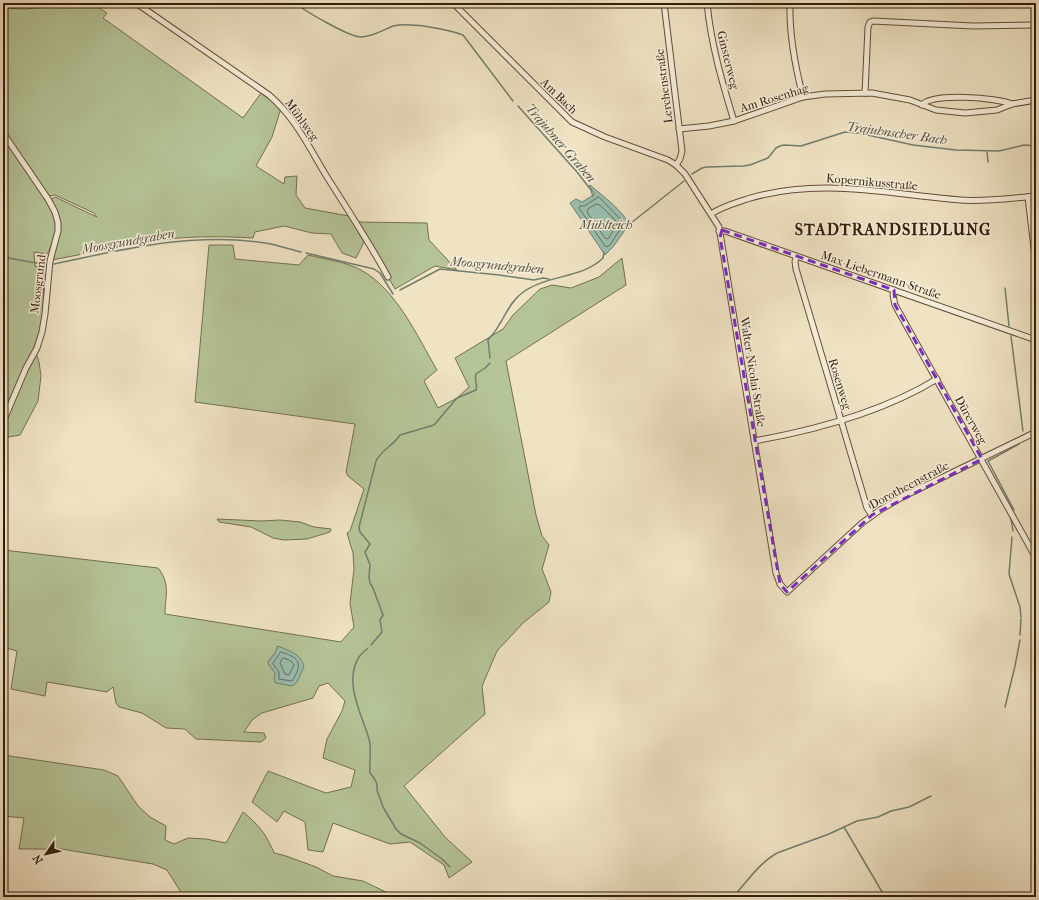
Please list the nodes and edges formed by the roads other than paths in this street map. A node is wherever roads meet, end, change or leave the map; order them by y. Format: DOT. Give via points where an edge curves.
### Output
graph roads {
  1 [pos="136,3"];
  2 [pos="454,3"];
  3 [pos="664,3"];
  4 [pos="708,3"];
  5 [pos="790,3"];
  6 [pos="1036,25"];
  7 [pos="864,93"];
  8 [pos="803,97"];
  9 [pos="1036,100"];
  10 [pos="1012,104"];
  11 [pos="922,105"];
  12 [pos="734,120"];
  13 [pos="679,128"];
  14 [pos="3,133"];
  15 [pos="676,165"];
  16 [pos="1036,196"];
  17 [pos="1028,197"];
  18 [pos="711,214"];
  19 [pos="719,231"];
  20 [pos="796,256"];
  21 [pos="1036,265"];
  22 [pos="388,277"];
  23 [pos="894,290"];
  24 [pos="1036,340"];
  25 [pos="937,379"];
  26 [pos="841,420"];
  27 [pos="3,422"];
  28 [pos="1036,432"];
  29 [pos="754,441"];
  30 [pos="982,459"];
  31 [pos="872,515"];
  32 [pos="1036,558"];
  33 [pos="787,592"];
  1 -- 22 [label="street, Mühlweg" via="269,95 283,108 366,237"];
  2 -- 15 [label="street, Am Bach" via="572,122 605,137 663,157"];
  3 -- 13 [label="street, Lerchenstraße"];
  4 -- 12 [label="street, Ginsterweg" via="713,49"];
  5 -- 8 [label="street" via="790,24"];
  6 -- 7 [label="street" via="973,26 870,22"];
  7 -- 8 [label="street, Am Rosenhag"];
  7 -- 11 [label="street, Am Rosenhag" via="895,97"];
  8 -- 12 [label="street, Am Rosenhag"];
  9 -- 10 [label="street, Am Rosenhag"];
  10 -- 11 [label="street, Am Rosenhag" via="990,99 958,98 928,101"];
  10 -- 11 [label="street, Am Rosenhag" via="997,110 965,113 936,110"];
  12 -- 13 [label="street, Am Rosenhag" via="709,126"];
  13 -- 15 [label="street, Lerchenstraße" via="682,150"];
  14 -- 27 [label="street, Moosgrund" via="48,199 55,212 58,231 50,261 42,332"];
  15 -- 18 [label="street, Walter-Nicolai-Straße" via="685,174"];
  16 -- 17 [label="street, Kopernikusstraße"];
  17 -- 18 [label="street, Kopernikusstraße" via="960,200 849,188 804,188 752,198"];
  17 -- 21 [label="street"];
  18 -- 19 [label="street, Walter-Nicolai-Straße"];
  19 -- 20 [label="street, Max-Liebermann-Straße"];
  19 -- 29 [label="street, Walter-Nicolai-Straße"];
  20 -- 23 [label="street, Max-Liebermann-Straße"];
  20 -- 26 [label="street, Rosenweg" via="796,268"];
  23 -- 24 [label="street, Max-Liebermann-Straße"];
  23 -- 25 [label="street, Dürerweg" via="895,305"];
  25 -- 26 [label="street" via="877,408"];
  25 -- 30 [label="street, Dürerweg"];
  26 -- 29 [label="street"];
  26 -- 31 [label="street, Rosenweg" via="867,508"];
  28 -- 30 [label="street, Dorotheenstraße"];
  29 -- 33 [label="street, Walter-Nicolai-Straße" via="776,573 780,584"];
  30 -- 31 [label="street, Dorotheenstraße" via="902,497"];
  30 -- 32 [label="street, Dürerweg"];
  31 -- 33 [label="street, Dorotheenstraße"];
}
